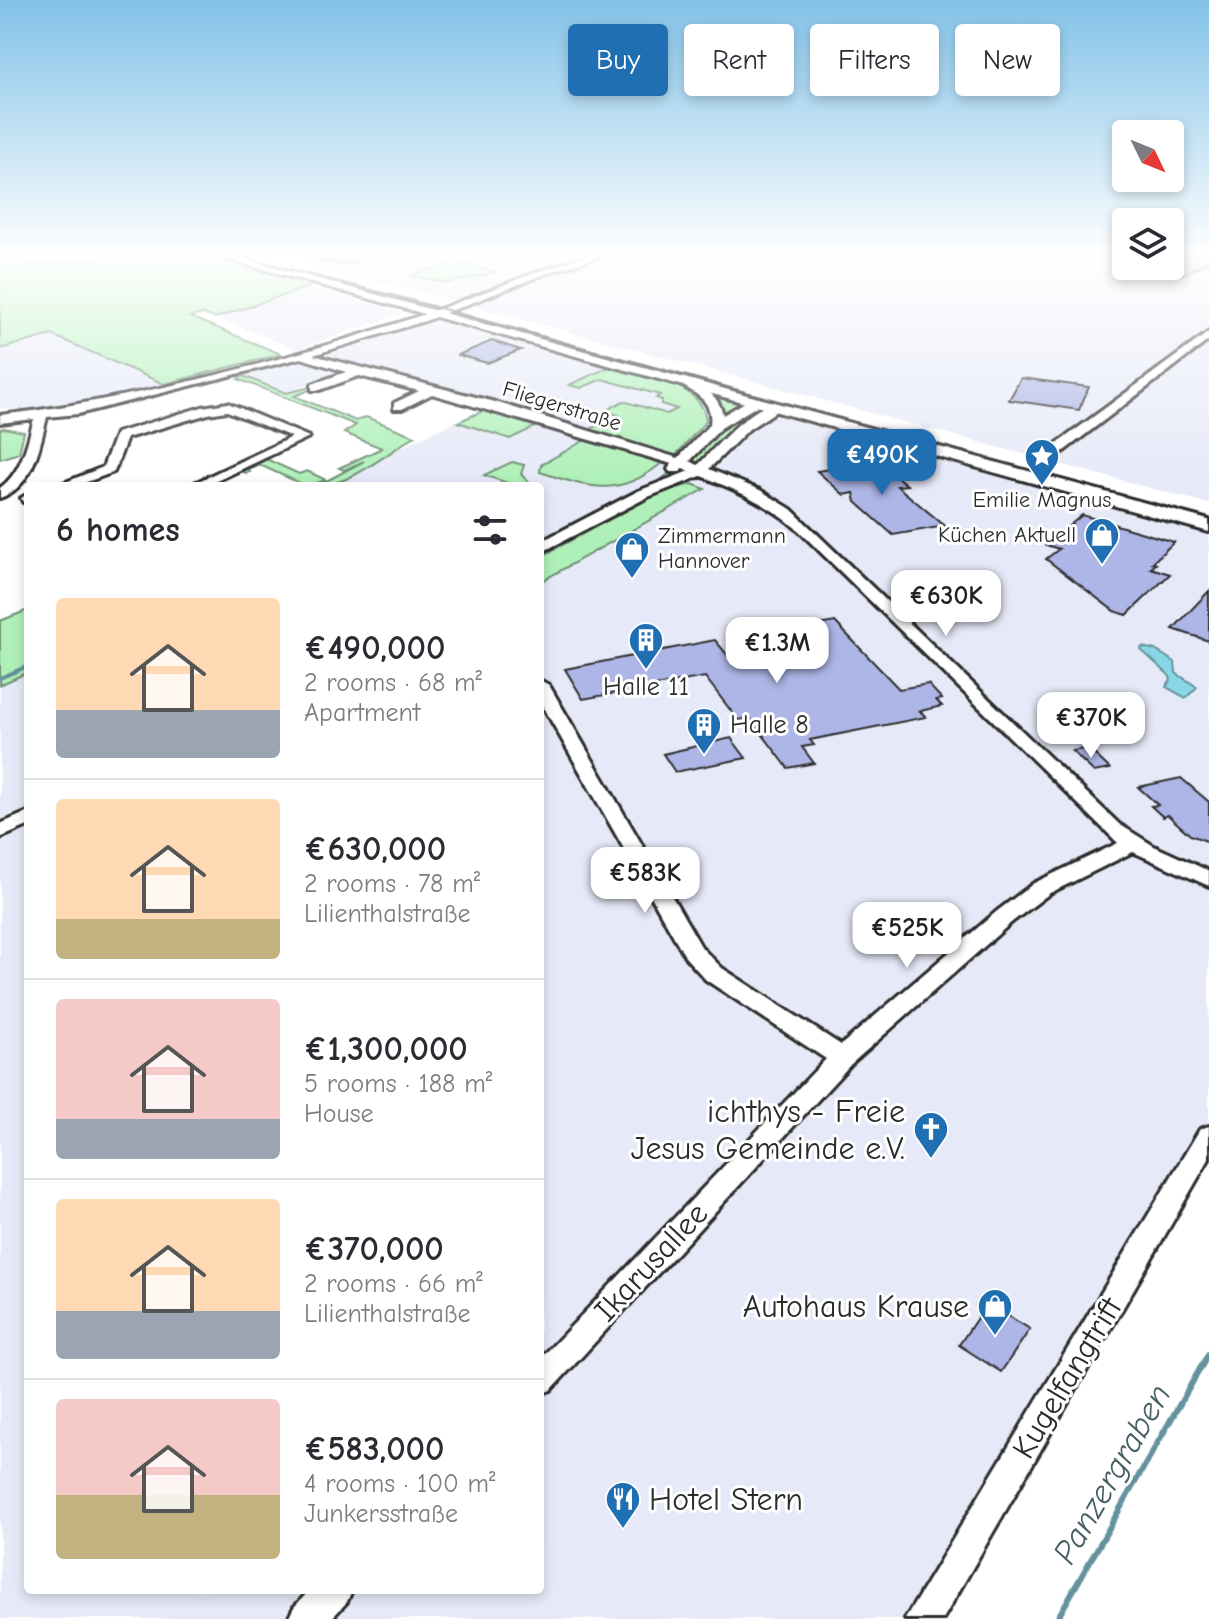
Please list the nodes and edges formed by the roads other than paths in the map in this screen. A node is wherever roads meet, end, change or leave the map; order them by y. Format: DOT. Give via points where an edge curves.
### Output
graph roads {
  1 [pos="383,329"];
  2 [pos="508,329"];
  3 [pos="516,329"];
  4 [pos="1209,335"];
  5 [pos="302,355"];
  6 [pos="358,372"];
  7 [pos="687,383"];
  8 [pos="316,387"];
  9 [pos="430,390"];
  10 [pos="776,400"];
  11 [pos="756,401"];
  12 [pos="398,406"];
  13 [pos="0,417"];
  14 [pos="37,417"];
  15 [pos="716,425"];
  16 [pos="682,463"];
  17 [pos="1038,464"];
  18 [pos="700,471"];
  19 [pos="74,482"];
  20 [pos="204,482"];
  21 [pos="3,492"];
  22 [pos="643,494"];
  23 [pos="24,497"];
  24 [pos="1209,510"];
  25 [pos="1209,526"];
  26 [pos="544,546"];
  27 [pos="544,692"];
  28 [pos="24,820"];
  29 [pos="0,832"];
  30 [pos="1132,844"];
  31 [pos="1209,879"];
  32 [pos="842,1058"];
  33 [pos="1209,1136"];
  34 [pos="544,1376"];
  35 [pos="331,1594"];
  36 [pos="306,1619"];
  37 [pos="923,1619"];
  1 -- 5 [label="street"];
  2 -- 7 [label="main road"];
  3 -- 10 [label="main road"];
  4 -- 17 [label="street"];
  5 -- 6 [label="street, Fliegerstraße"];
  5 -- 14 [label="street"];
  6 -- 8 [label="street"];
  6 -- 9 [label="street, Fliegerstraße"];
  7 -- 11 [label="main road"];
  7 -- 15 [label="street" via="716,406"];
  9 -- 12 [label="street"];
  9 -- 16 [label="street, Fliegerstraße"];
  10 -- 11 [label="main road"];
  10 -- 17 [label="main road"];
  10 -- 18 [label="street"];
  10 -- 25 [label="main road"];
  11 -- 15 [label="street"];
  13 -- 14 [label="street"];
  14 -- 21 [label="street" via="26,468"];
  15 -- 16 [label="street"];
  16 -- 18 [label="street, Fliegerstraße"];
  16 -- 22 [label="street"];
  17 -- 24 [label="main road"];
  18 -- 22 [label="street"];
  18 -- 30 [label="street, Fliegerstraße" via="786,512"];
  19 -- 20 [label="street" via="109,469 121,436 206,410 237,409 303,437"];
  21 -- 23 [label="street"];
  22 -- 26 [label="street"];
  27 -- 32 [label="street" via="694,953 714,974"];
  28 -- 29 [label="street"];
  30 -- 31 [label="street, Fliegerstraße"];
  30 -- 32 [label="street, Ikarusallee" via="1042,888"];
  32 -- 34 [label="street, Ikarusallee"];
  33 -- 37 [label="street, Kugelfangtrift"];
  35 -- 36 [label="street"];
}
